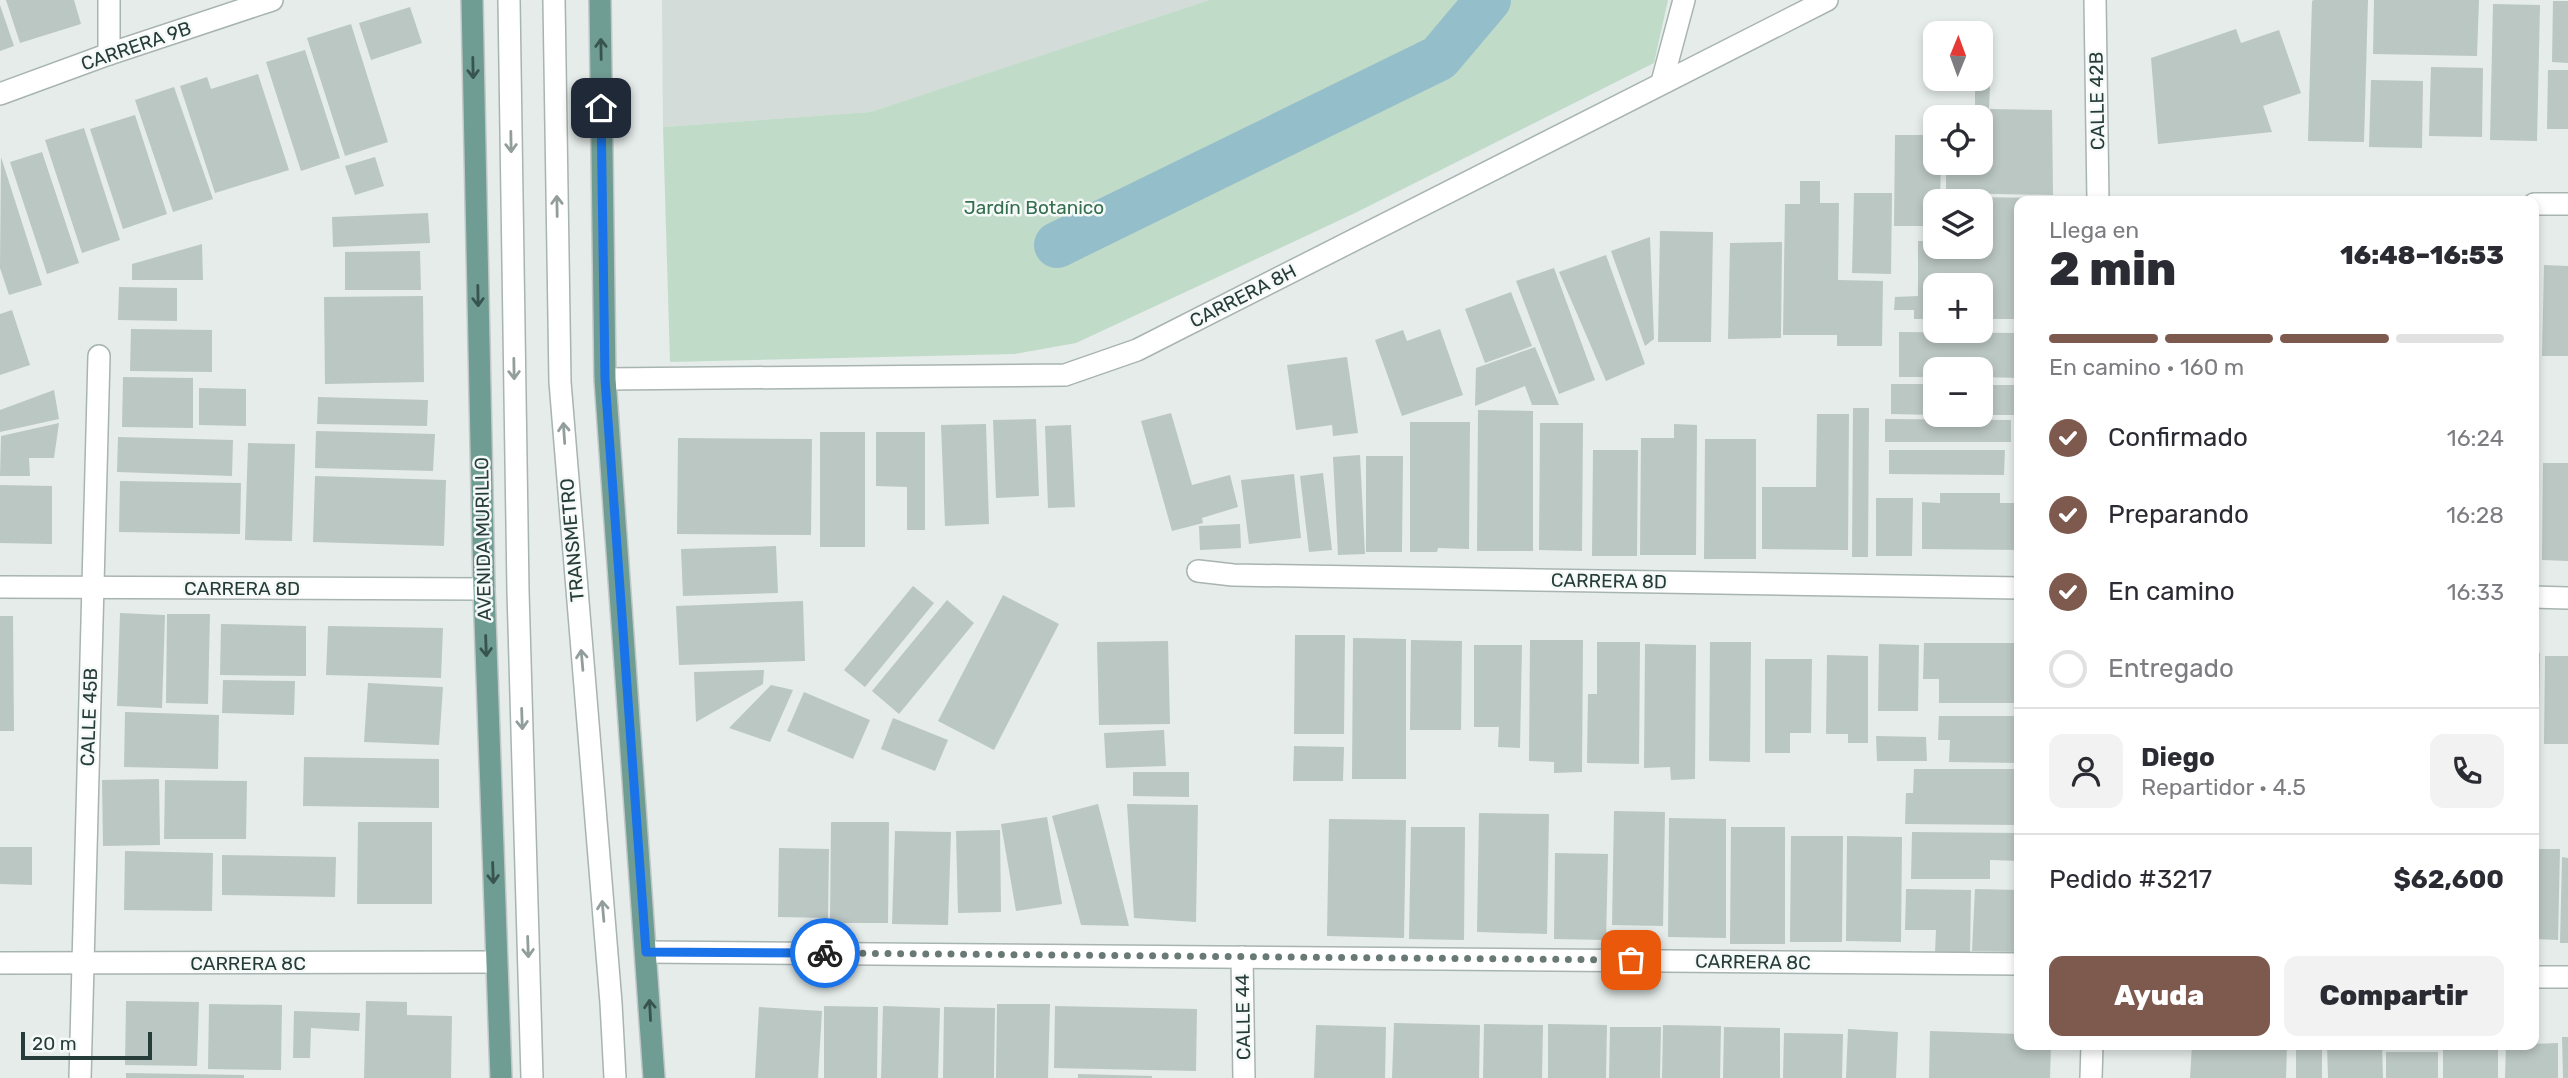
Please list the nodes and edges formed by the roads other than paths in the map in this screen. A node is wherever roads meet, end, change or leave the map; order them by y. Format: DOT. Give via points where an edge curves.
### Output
graph roads {
  1 [pos="109,0"];
  2 [pos="272,0"];
  3 [pos="472,0"];
  4 [pos="509,0"];
  5 [pos="554,0"];
  6 [pos="600,0"];
  7 [pos="1684,0"];
  8 [pos="1827,0"];
  9 [pos="2095,0"];
  10 [pos="109,54"];
  11 [pos="1662,82"];
  12 [pos="0,93"];
  13 [pos="2098,196"];
  14 [pos="2539,204"];
  15 [pos="2568,204"];
  16 [pos="99,356"];
  17 [pos="605,379"];
  18 [pos="1198,571"];
  19 [pos="0,587"];
  20 [pos="93,587"];
  21 [pos="2014,588"];
  22 [pos="484,589"];
  23 [pos="2539,597"];
  24 [pos="2568,598"];
  25 [pos="646,952"];
  26 [pos="1242,957"];
  27 [pos="496,962"];
  28 [pos="0,963"];
  29 [pos="83,964"];
  30 [pos="2014,964"];
  31 [pos="2539,976"];
  32 [pos="2568,977"];
  33 [pos="2092,1050"];
  34 [pos="80,1078"];
  35 [pos="501,1078"];
  36 [pos="532,1078"];
  37 [pos="615,1078"];
  38 [pos="654,1078"];
  39 [pos="1244,1078"];
  40 [pos="2091,1078"];
  1 -- 10 [label="street"];
  2 -- 10 [label="street, CARRERA 9B"];
  3 -- 22 [label="main road, AVENIDA MURILLO, one-way"];
  4 -- 36 [label="street, one-way" via="517,577"];
  37 -- 5 [label="street, TRANSMETRO, one-way" via="560,382"];
  17 -- 6 [label="main road, one-way"];
  7 -- 11 [label="street"];
  8 -- 11 [label="street, CARRERA 8H"];
  9 -- 13 [label="street, CALLE 42B"];
  10 -- 12 [label="street, CARRERA 9B"];
  11 -- 17 [label="street, CARRERA 8H" via="1137,350 1065,375"];
  14 -- 15 [label="street"];
  16 -- 20 [label="street, CALLE 45B"];
  17 -- 25 [label="main road"];
  18 -- 21 [label="street, CARRERA 8D"];
  19 -- 20 [label="street, CARRERA 8D"];
  20 -- 22 [label="street, CARRERA 8D"];
  20 -- 29 [label="street, CALLE 45B"];
  22 -- 27 [label="main road, AVENIDA MURILLO, one-way"];
  23 -- 24 [label="street"];
  25 -- 26 [label="street, CARRERA 8C"];
  38 -- 25 [label="main road, one-way"];
  26 -- 30 [label="street, CARRERA 8C"];
  26 -- 39 [label="street, CALLE 44"];
  27 -- 29 [label="street, CARRERA 8C"];
  27 -- 35 [label="main road, AVENIDA MURILLO"];
  28 -- 29 [label="street, CARRERA 8C"];
  29 -- 34 [label="street, CALLE 45B"];
  31 -- 32 [label="street"];
  33 -- 40 [label="street"];
}
